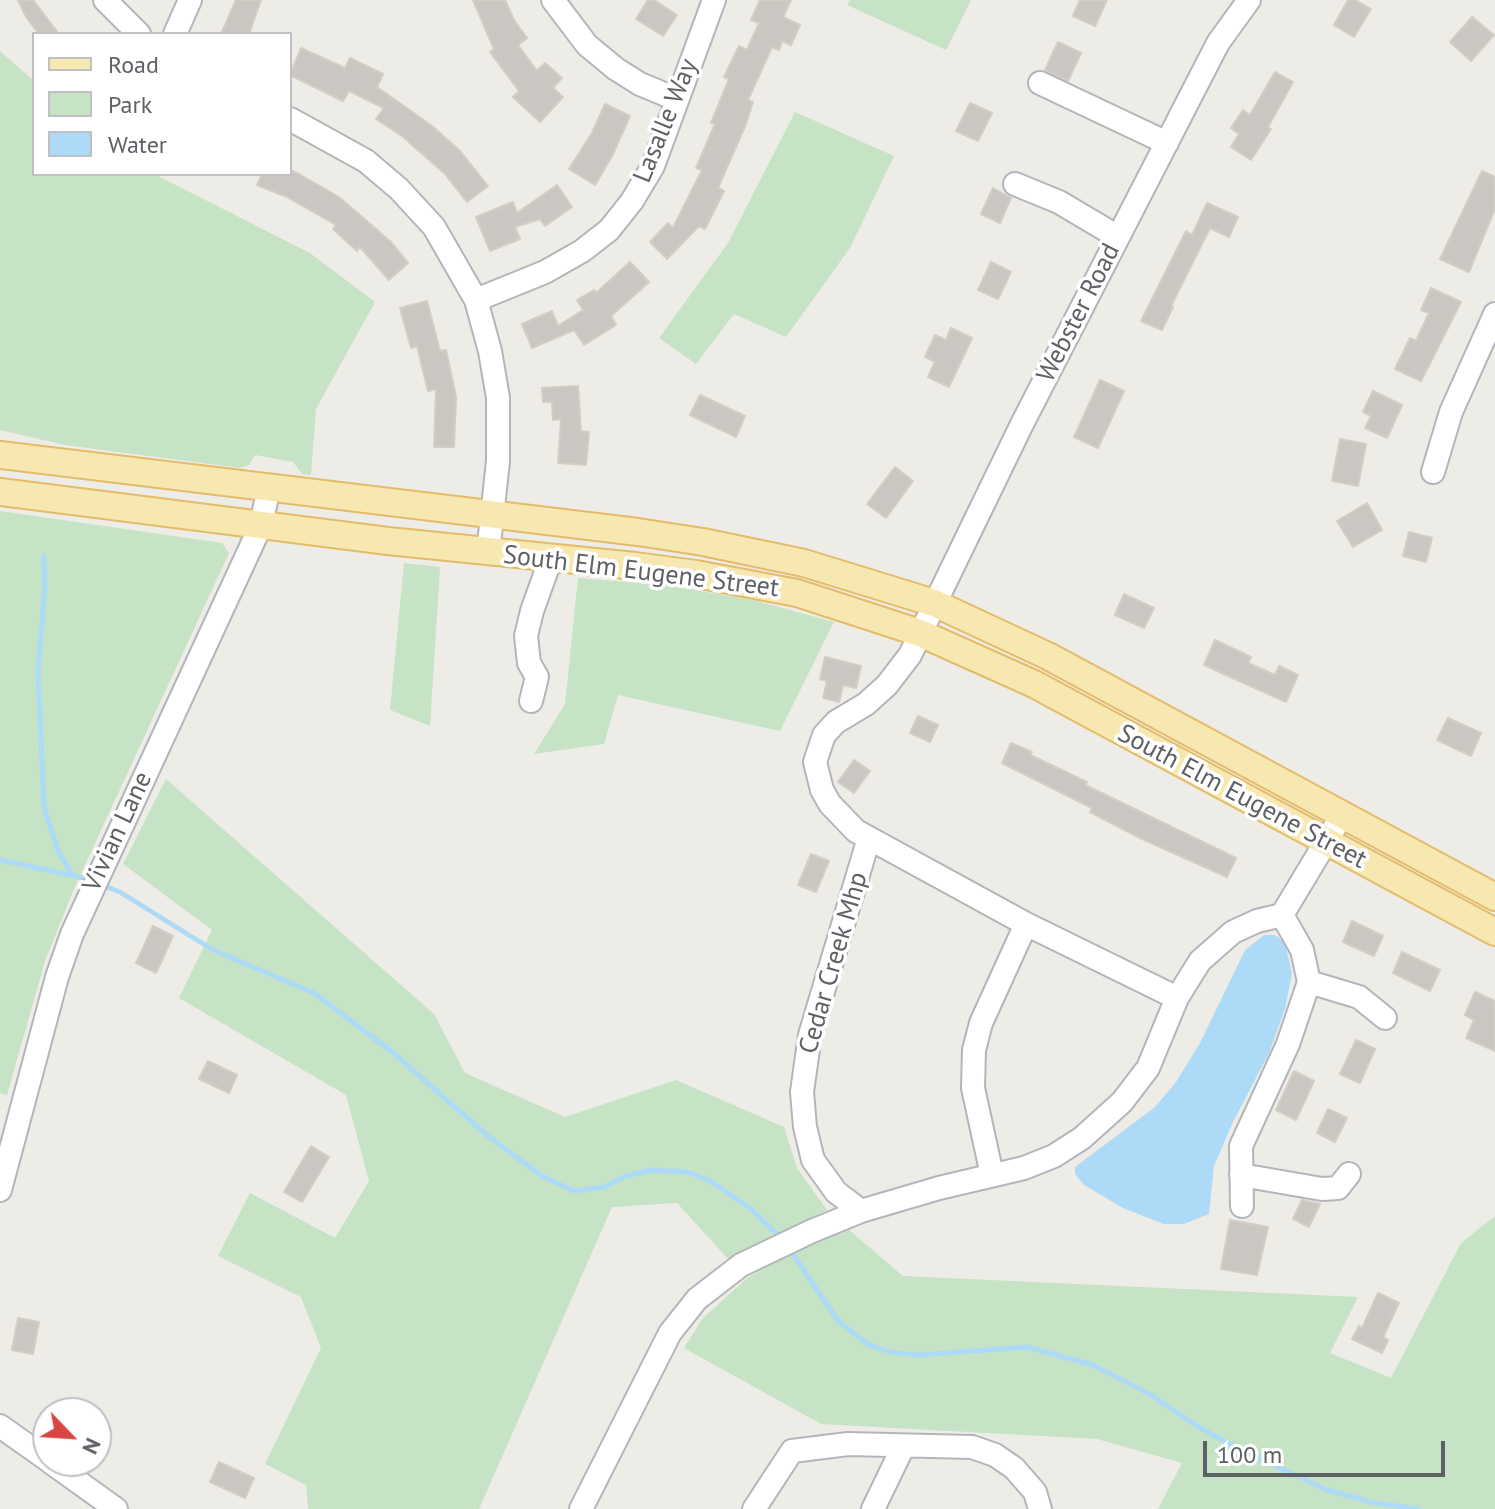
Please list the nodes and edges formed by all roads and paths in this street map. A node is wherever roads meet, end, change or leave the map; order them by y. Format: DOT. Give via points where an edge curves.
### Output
graph roads {
  1 [pos="105,0"];
  2 [pos="190,0"];
  3 [pos="553,0"];
  4 [pos="714,0"];
  5 [pos="1249,0"];
  6 [pos="137,32"];
  7 [pos="176,32"];
  8 [pos="1040,83"];
  9 [pos="676,99"];
  10 [pos="292,120"];
  11 [pos="1167,143"];
  12 [pos="1015,184"];
  13 [pos="1118,237"];
  14 [pos="476,300"];
  15 [pos="1495,314"];
  16 [pos="0,455"];
  17 [pos="1433,472"];
  18 [pos="269,487"];
  19 [pos="0,492"];
  20 [pos="492,515"];
  21 [pos="261,525"];
  22 [pos="488,553"];
  23 [pos="551,558"];
  24 [pos="934,603"];
  25 [pos="920,633"];
  26 [pos="531,701"];
  27 [pos="1342,815"];
  28 [pos="869,838"];
  29 [pos="1327,843"];
  30 [pos="1495,897"];
  31 [pos="1282,915"];
  32 [pos="1026,924"];
  33 [pos="1495,932"];
  34 [pos="1309,982"];
  35 [pos="1177,998"];
  36 [pos="1385,1018"];
  37 [pos="1349,1174"];
  38 [pos="992,1175"];
  39 [pos="1241,1175"];
  40 [pos="0,1190"];
  41 [pos="1242,1206"];
  42 [pos="861,1211"];
  43 [pos="0,1426"];
  44 [pos="903,1447"];
  45 [pos="32,1449"];
  46 [pos="71,1477"];
  47 [pos="116,1509"];
  48 [pos="581,1509"];
  49 [pos="754,1509"];
  50 [pos="873,1509"];
  51 [pos="1040,1509"];
  1 -- 6 [label="street"];
  2 -- 7 [label="street"];
  3 -- 9 [label="street" via="587,45 616,69"];
  4 -- 9 [label="street, Lasalle Way"];
  5 -- 11 [label="street, Webster Road" via="1218,43"];
  8 -- 11 [label="street"];
  9 -- 14 [label="street, Lasalle Way" via="653,166 609,230 545,272"];
  10 -- 14 [label="street" via="366,161 399,189 434,227"];
  11 -- 13 [label="street, Webster Road"];
  12 -- 13 [label="street" via="1059,202"];
  13 -- 24 [label="street, Webster Road"];
  14 -- 20 [label="street" via="498,398"];
  15 -- 17 [label="street" via="1451,412"];
  16 -- 18 [label="main road, South Elm Eugene Street"];
  18 -- 20 [label="main road, South Elm Eugene Street"];
  18 -- 21 [label="street, Vivian Lane"];
  19 -- 21 [label="main road, South Elm Eugene Street"];
  20 -- 22 [label="street"];
  20 -- 24 [label="main road, South Elm Eugene Street" via="703,542 804,563"];
  21 -- 22 [label="main road, South Elm Eugene Street"];
  21 -- 40 [label="street, Vivian Lane" via="72,934"];
  22 -- 23 [label="main road, South Elm Eugene Street"];
  23 -- 25 [label="main road, South Elm Eugene Street" via="696,574 797,593"];
  23 -- 26 [label="street" via="526,636 529,663 537,677"];
  24 -- 25 [label="street, Webster Road"];
  24 -- 27 [label="main road, South Elm Eugene Street" via="1048,656"];
  25 -- 28 [label="street, Cedar Creek Mhp" via="887,685 836,722 819,745 816,768 822,790 844,821"];
  25 -- 29 [label="main road, South Elm Eugene Street" via="1034,684"];
  27 -- 29 [label="street"];
  27 -- 30 [label="main road, South Elm Eugene Street"];
  28 -- 32 [label="street, Cedar Creek Mhp"];
  28 -- 42 [label="street, Cedar Creek Mhp" via="810,1035 802,1092 813,1160 836,1192"];
  29 -- 31 [label="street"];
  29 -- 33 [label="main road, South Elm Eugene Street"];
  31 -- 34 [label="street" via="1302,950"];
  31 -- 35 [label="street" via="1248,924 1218,942"];
  32 -- 35 [label="street, Cedar Creek Mhp"];
  32 -- 38 [label="street" via="974,1050 973,1088"];
  34 -- 36 [label="street" via="1359,997"];
  34 -- 39 [label="street" via="1288,1044 1241,1146"];
  35 -- 38 [label="street" via="1148,1068 1107,1117 1054,1156"];
  37 -- 39 [label="street" via="1338,1188 1322,1189"];
  38 -- 42 [label="street"];
  39 -- 41 [label="street"];
  42 -- 48 [label="street" via="741,1265 697,1299 670,1333"];
  43 -- 45 [label="street"];
  44 -- 49 [label="street" via="848,1444 792,1451"];
  44 -- 50 [label="street"];
  44 -- 51 [label="street" via="972,1447 995,1455 1035,1492"];
  46 -- 47 [label="street"];
}
